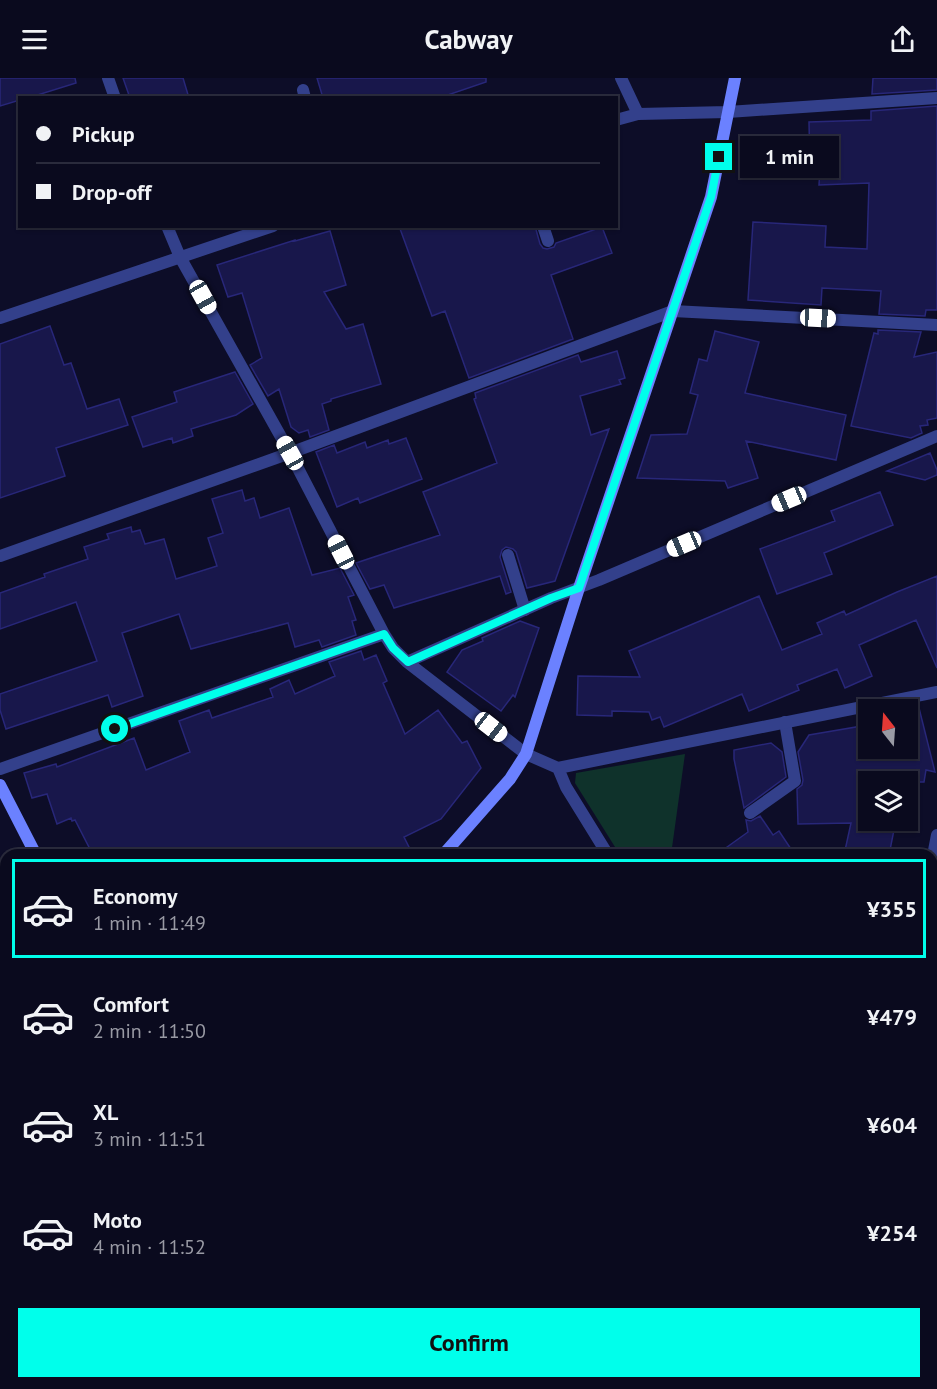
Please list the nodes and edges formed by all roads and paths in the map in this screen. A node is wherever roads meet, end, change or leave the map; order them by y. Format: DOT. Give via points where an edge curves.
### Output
graph roads {
  1 [pos="108,78"];
  2 [pos="621,78"];
  3 [pos="735,78"];
  4 [pos="114,96"];
  5 [pos="937,98"];
  6 [pos="728,112"];
  7 [pos="638,114"];
  8 [pos="618,119"];
  9 [pos="168,228"];
  10 [pos="267,228"];
  11 [pos="544,228"];
  12 [pos="548,241"];
  13 [pos="180,257"];
  14 [pos="673,311"];
  15 [pos="0,318"];
  16 [pos="937,324"];
  17 [pos="937,436"];
  18 [pos="290,453"];
  19 [pos="508,555"];
  20 [pos="0,556"];
  21 [pos="579,588"];
  22 [pos="525,610"];
  23 [pos="384,634"];
  24 [pos="408,662"];
  25 [pos="937,692"];
  26 [pos="785,722"];
  27 [pos="526,754"];
  28 [pos="558,768"];
  29 [pos="0,770"];
  30 [pos="0,785"];
  31 [pos="750,813"];
  32 [pos="33,849"];
  33 [pos="448,849"];
  34 [pos="604,849"];
  1 -- 4 [label="street"];
  2 -- 7 [label="street"];
  3 -- 6 [label="street"];
  5 -- 6 [label="street"];
  6 -- 7 [label="street"];
  6 -- 14 [label="street" via="711,197"];
  7 -- 8 [label="street"];
  9 -- 13 [label="street"];
  10 -- 13 [label="street"];
  11 -- 12 [label="street"];
  13 -- 15 [label="street"];
  13 -- 18 [label="street"];
  14 -- 16 [label="street"];
  14 -- 18 [label="street"];
  14 -- 21 [label="street"];
  17 -- 21 [label="street"];
  18 -- 20 [label="street"];
  18 -- 23 [label="street"];
  19 -- 22 [label="street"];
  21 -- 22 [label="street"];
  21 -- 27 [label="street"];
  22 -- 24 [label="street"];
  23 -- 24 [label="street"];
  23 -- 29 [label="street"];
  24 -- 27 [label="street"];
  25 -- 26 [label="street"];
  26 -- 28 [label="street"];
  26 -- 31 [label="street" via="795,781"];
  27 -- 28 [label="street"];
  27 -- 33 [label="street" via="510,779"];
  28 -- 34 [label="street"];
  30 -- 32 [label="street"];
}
